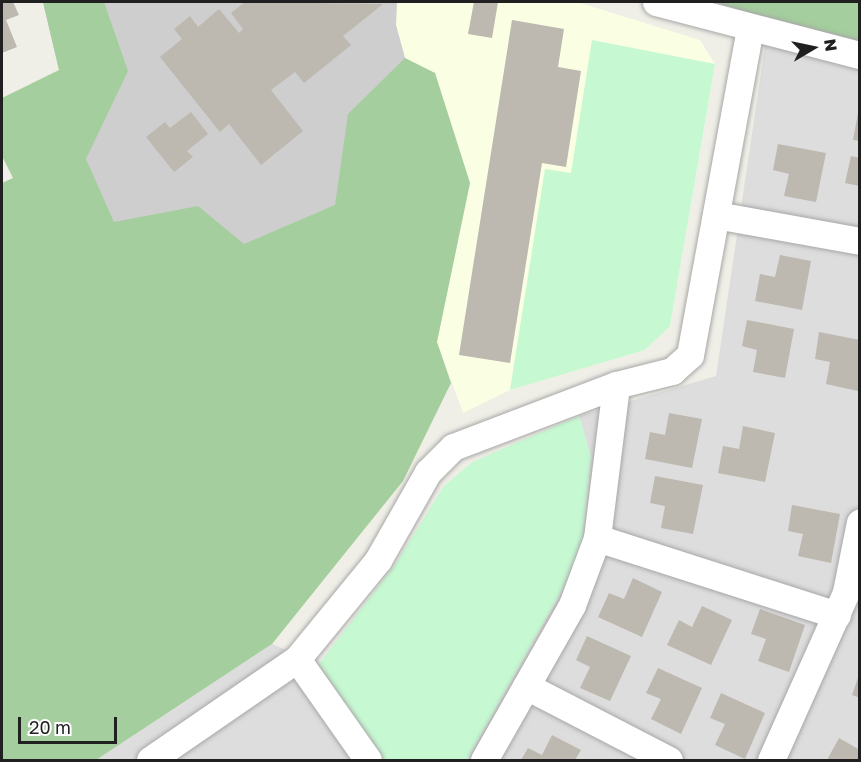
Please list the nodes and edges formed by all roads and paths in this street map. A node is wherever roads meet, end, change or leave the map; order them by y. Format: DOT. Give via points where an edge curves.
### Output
graph roads {
  1 [pos="656,2"];
  2 [pos="750,29"];
  3 [pos="860,55"];
  4 [pos="716,215"];
  5 [pos="860,241"];
  6 [pos="616,385"];
  7 [pos="860,522"];
  8 [pos="597,538"];
  9 [pos="837,615"];
  10 [pos="297,659"];
  11 [pos="526,686"];
  12 [pos="150,760"];
  13 [pos="368,760"];
  14 [pos="484,760"];
  15 [pos="669,760"];
  16 [pos="771,760"];
  1 -- 2 [label="street"];
  2 -- 3 [label="street"];
  2 -- 4 [label="street"];
  4 -- 5 [label="street"];
  4 -- 6 [label="street" via="690,355 672,371"];
  6 -- 8 [label="street"];
  6 -- 10 [label="street" via="453,447 428,472 378,560"];
  7 -- 9 [label="street"];
  8 -- 9 [label="street"];
  8 -- 11 [label="street" via="572,605"];
  9 -- 16 [label="street"];
  10 -- 12 [label="street"];
  10 -- 13 [label="street"];
  11 -- 14 [label="street"];
  11 -- 15 [label="street"];
}
